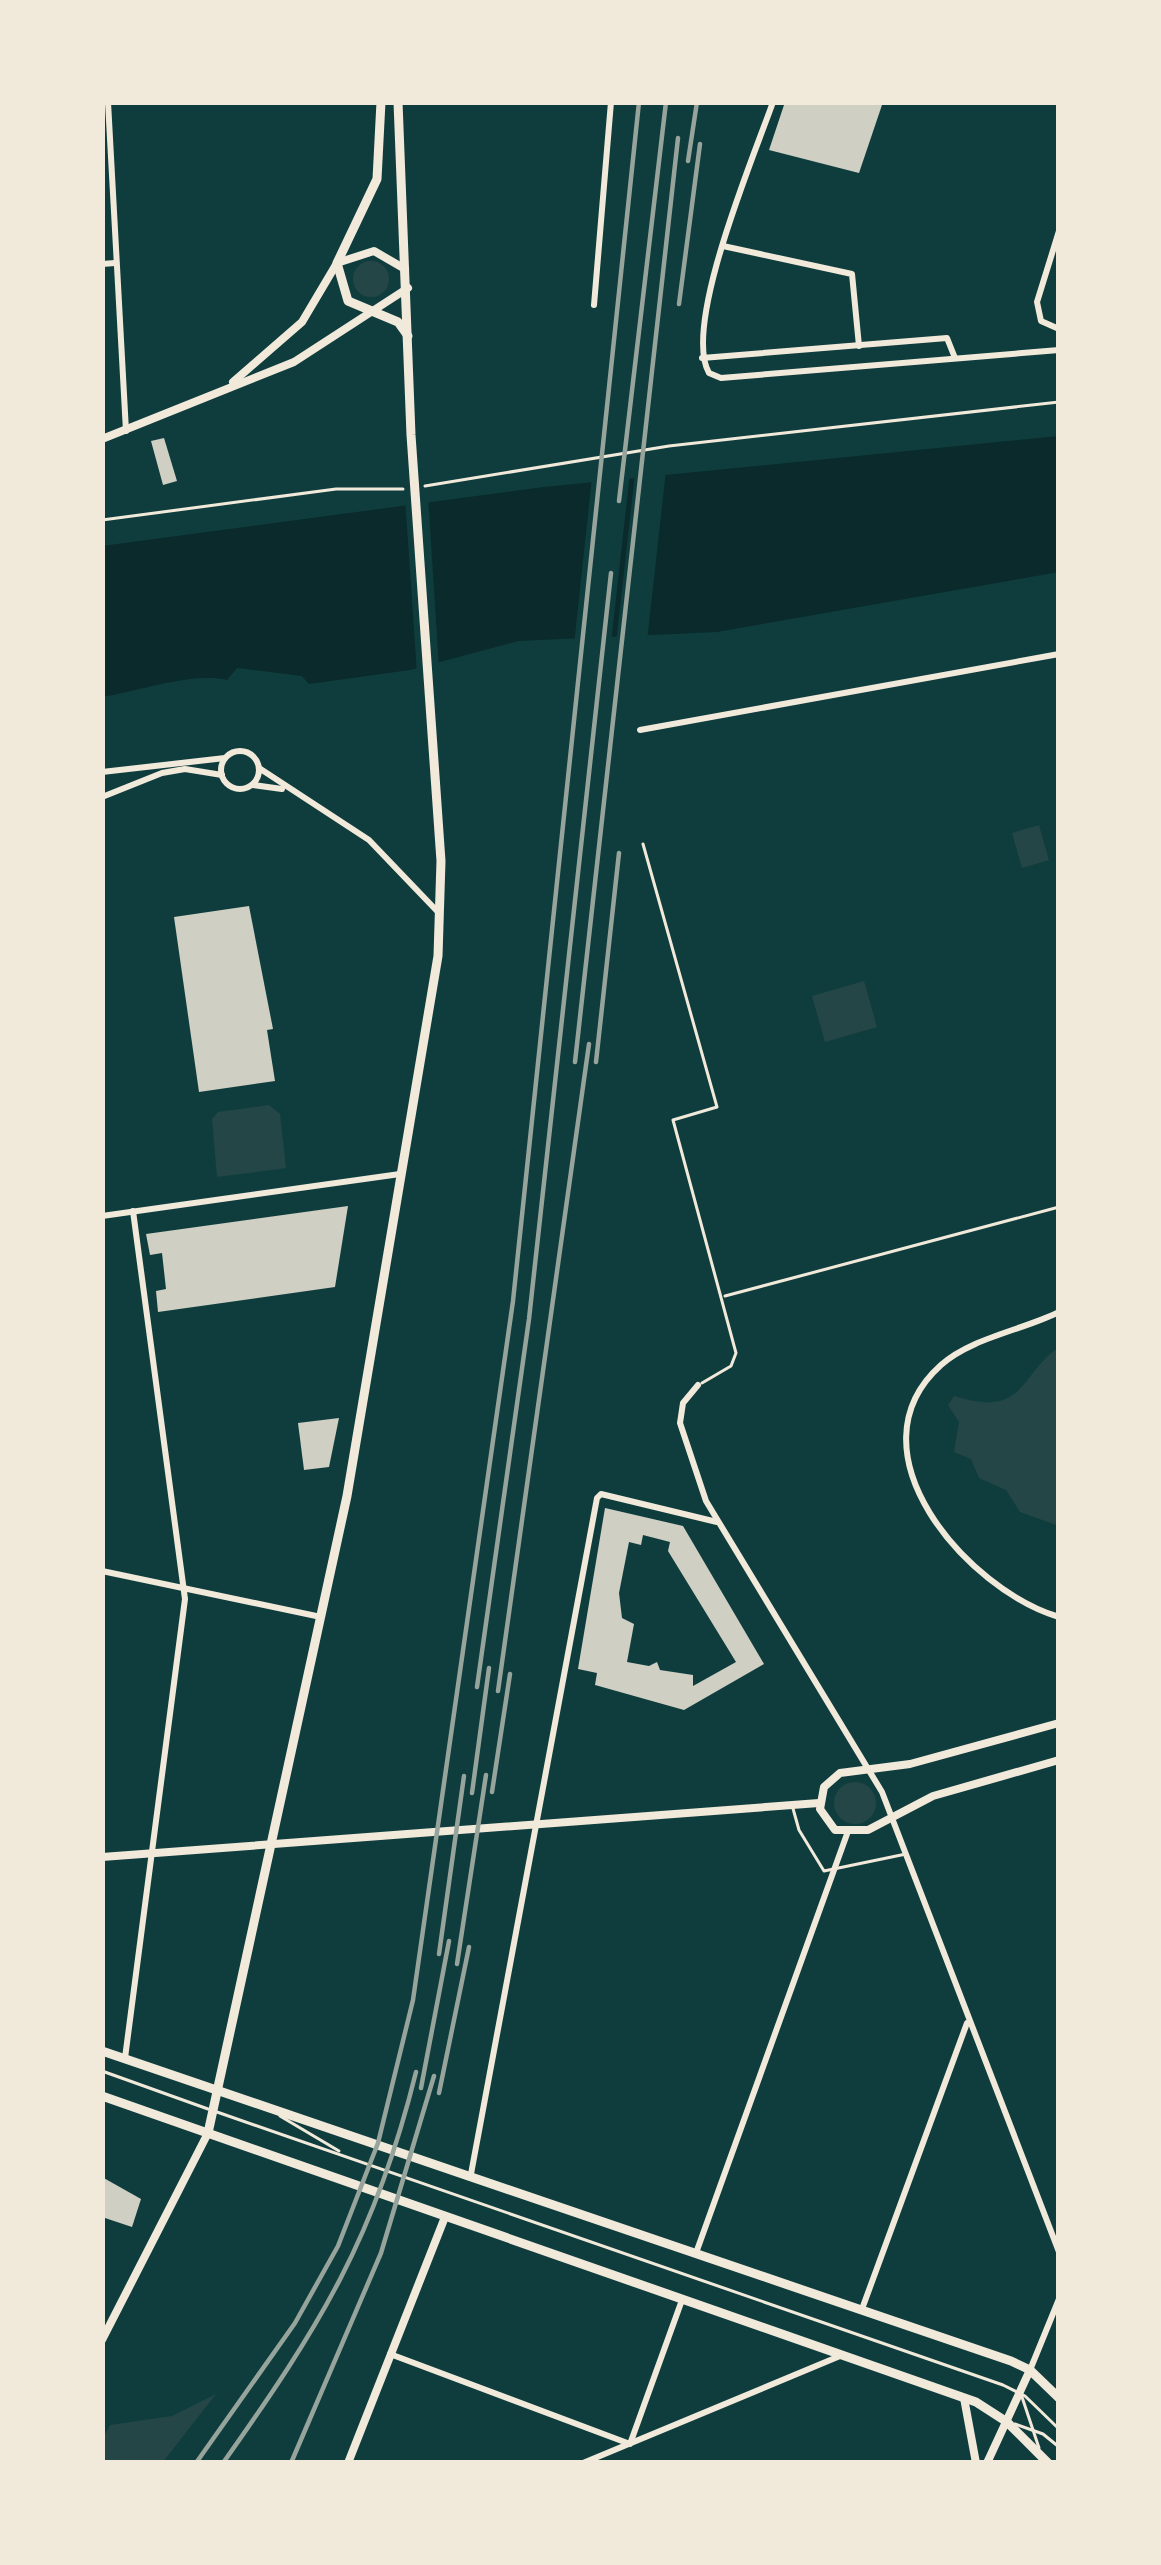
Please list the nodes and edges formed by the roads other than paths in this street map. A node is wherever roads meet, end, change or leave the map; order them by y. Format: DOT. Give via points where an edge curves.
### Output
graph roads {
  1 [pos="108,102"];
  2 [pos="381,102"];
  3 [pos="398,102"];
  4 [pos="611,102"];
  5 [pos="773,102"];
  6 [pos="1059,230"];
  7 [pos="723,246"];
  8 [pos="115,263"];
  9 [pos="337,263"];
  10 [pos="102,264"];
  11 [pos="408,272"];
  12 [pos="409,287"];
  13 [pos="594,305"];
  14 [pos="373,312"];
  15 [pos="1059,329"];
  16 [pos="410,340"];
  17 [pos="860,346"];
  18 [pos="1059,350"];
  19 [pos="702,358"];
  20 [pos="956,358"];
  21 [pos="227,387"];
  22 [pos="127,431"];
  23 [pos="102,439"];
  24 [pos="1059,654"];
  25 [pos="640,730"];
  26 [pos="225,758"];
  27 [pos="259,768"];
  28 [pos="102,772"];
  29 [pos="222,776"];
  30 [pos="252,785"];
  31 [pos="291,791"];
  32 [pos="102,797"];
  33 [pos="643,844"];
  34 [pos="440,913"];
  35 [pos="403,1174"];
  36 [pos="1059,1207"];
  37 [pos="133,1211"];
  38 [pos="102,1216"];
  39 [pos="721,1298"];
  40 [pos="1059,1312"];
  41 [pos="698,1385"];
  42 [pos="717,1522"];
  43 [pos="102,1571"];
  44 [pos="185,1589"];
  45 [pos="321,1617"];
  46 [pos="1059,1617"];
  47 [pos="1059,1723"];
  48 [pos="1059,1760"];
  49 [pos="868,1771"];
  50 [pos="792,1803"];
  51 [pos="819,1803"];
  52 [pos="892,1818"];
  53 [pos="535,1824"];
  54 [pos="848,1834"];
  55 [pos="273,1844"];
  56 [pos="152,1854"];
  57 [pos="906,1854"];
  58 [pos="102,1857"];
  59 [pos="831,1873"];
  60 [pos="968,2020"];
  61 [pos="102,2050"];
  62 [pos="125,2059"];
  63 [pos="102,2071"];
  64 [pos="222,2092"];
  65 [pos="102,2096"];
  66 [pos="256,2103"];
  67 [pos="216,2111"];
  68 [pos="208,2133"];
  69 [pos="346,2155"];
  70 [pos="471,2174"];
  71 [pos="446,2217"];
  72 [pos="1059,2252"];
  73 [pos="696,2253"];
  74 [pos="1059,2299"];
  75 [pos="682,2300"];
  76 [pos="862,2310"];
  77 [pos="102,2340"];
  78 [pos="390,2354"];
  79 [pos="842,2356"];
  80 [pos="1030,2370"];
  81 [pos="1021,2392"];
  82 [pos="964,2398"];
  83 [pos="1059,2398"];
  84 [pos="1007,2422"];
  85 [pos="1059,2428"];
  86 [pos="1032,2429"];
  87 [pos="630,2444"];
  88 [pos="1059,2447"];
  89 [pos="1045,2459"];
  90 [pos="1028,2462"];
  91 [pos="349,2463"];
  92 [pos="583,2463"];
  93 [pos="976,2463"];
  94 [pos="987,2463"];
  1 -- 8 [label="street"];
  2 -- 9 [label="main road" via="376,179"];
  3 -- 11 [label="main road"];
  4 -- 13 [label="street"];
  5 -- 7 [label="street"];
  6 -- 15 [label="street" via="1036,308 1041,321"];
  7 -- 17 [label="street" via="852,274"];
  7 -- 19 [label="street"];
  8 -- 10 [label="street"];
  8 -- 22 [label="street"];
  9 -- 11 [label="street" via="374,250"];
  9 -- 14 [label="main road" via="349,301"];
  9 -- 21 [label="street" via="294,332"];
  11 -- 12 [label="main road"];
  12 -- 14 [label="street"];
  12 -- 16 [label="main road"];
  14 -- 16 [label="main road" via="398,322"];
  14 -- 21 [label="street" via="294,362"];
  16 -- 34 [label="main road"];
  17 -- 19 [label="street"];
  17 -- 20 [label="street" via="947,338"];
  18 -- 20 [label="street"];
  19 -- 20 [label="street" via="722,378"];
  21 -- 22 [label="street"];
  22 -- 23 [label="street"];
  24 -- 25 [label="street"];
  26 -- 27 [label="street" via="249,753"];
  26 -- 28 [label="street"];
  26 -- 29 [label="street"];
  27 -- 30 [label="street"];
  27 -- 31 [label="street"];
  29 -- 30 [label="street" via="234,788"];
  29 -- 32 [label="street" via="162,773"];
  30 -- 31 [label="street"];
  31 -- 34 [label="street" via="368,839"];
  33 -- 39 [label="lane" via="717,1107 673,1120"];
  34 -- 35 [label="main road"];
  35 -- 37 [label="street"];
  35 -- 45 [label="main road"];
  36 -- 39 [label="lane"];
  37 -- 38 [label="street"];
  37 -- 44 [label="street"];
  39 -- 41 [label="lane" via="736,1360"];
  40 -- 46 [label="street" via="943,1363 913,1401 904,1440 916,1486 967,1557 1013,1598"];
  41 -- 42 [label="street" via="680,1423"];
  42 -- 49 [label="street"];
  42 -- 53 [label="street" via="597,1498"];
  43 -- 44 [label="street"];
  44 -- 45 [label="street"];
  44 -- 56 [label="street"];
  45 -- 55 [label="main road"];
  47 -- 49 [label="street"];
  48 -- 52 [label="street" via="933,1796"];
  49 -- 51 [label="street" via="834,1777"];
  49 -- 52 [label="street"];
  50 -- 51 [label="street"];
  50 -- 53 [label="street"];
  50 -- 59 [label="lane" via="816,1862"];
  51 -- 54 [label="street" via="828,1823"];
  52 -- 54 [label="street"];
  52 -- 57 [label="street"];
  53 -- 55 [label="street"];
  53 -- 70 [label="street"];
  54 -- 59 [label="street"];
  55 -- 56 [label="street"];
  55 -- 64 [label="main road"];
  56 -- 58 [label="street"];
  56 -- 62 [label="street"];
  57 -- 59 [label="lane"];
  57 -- 60 [label="street"];
  59 -- 73 [label="street"];
  60 -- 72 [label="street"];
  60 -- 76 [label="street"];
  61 -- 62 [label="main road"];
  62 -- 64 [label="main road"];
  63 -- 67 [label="lane"];
  64 -- 66 [label="main road"];
  64 -- 67 [label="main road"];
  65 -- 68 [label="main road"];
  66 -- 69 [label="lane"];
  66 -- 70 [label="main road"];
  67 -- 68 [label="main road"];
  67 -- 69 [label="lane"];
  68 -- 71 [label="main road"];
  68 -- 77 [label="street"];
  69 -- 81 [label="lane"];
  70 -- 73 [label="main road"];
  71 -- 75 [label="main road"];
  71 -- 78 [label="street"];
  73 -- 76 [label="main road"];
  74 -- 80 [label="street"];
  75 -- 79 [label="main road"];
  75 -- 87 [label="street"];
  76 -- 80 [label="main road"];
  78 -- 87 [label="street"];
  78 -- 91 [label="street"];
  79 -- 82 [label="main road"];
  79 -- 87 [label="street"];
  80 -- 81 [label="street"];
  80 -- 83 [label="main road"];
  81 -- 84 [label="street"];
  81 -- 85 [label="lane"];
  81 -- 86 [label="lane"];
  82 -- 84 [label="main road"];
  82 -- 93 [label="street"];
  84 -- 86 [label="lane"];
  84 -- 89 [label="main road"];
  84 -- 94 [label="street"];
  86 -- 88 [label="lane"];
  86 -- 89 [label="lane"];
  87 -- 92 [label="street"];
  89 -- 90 [label="street"];
}
